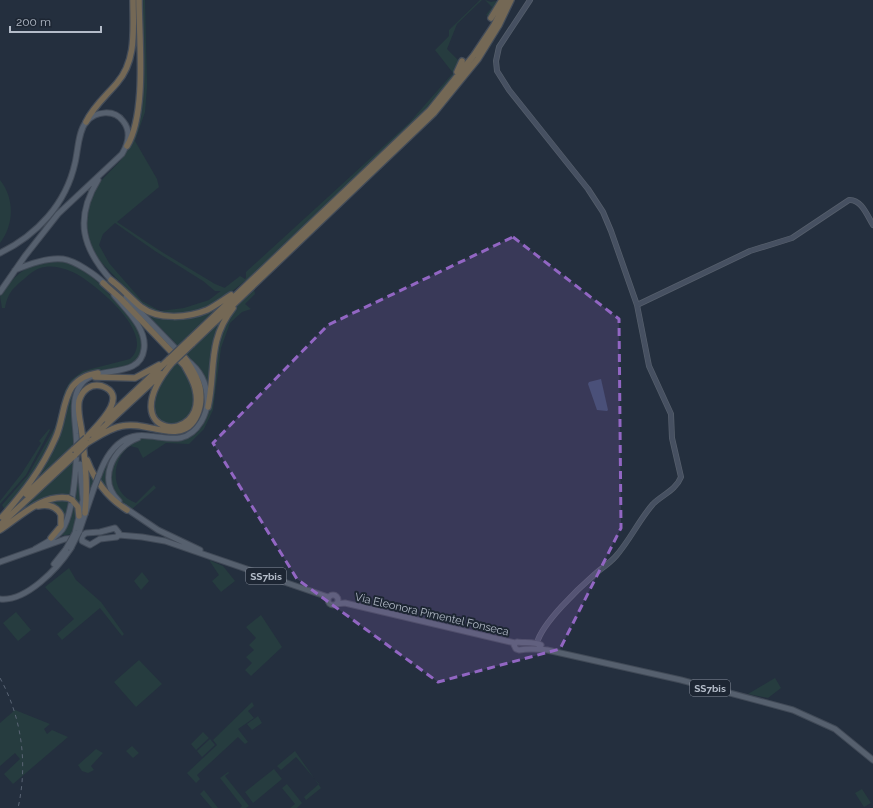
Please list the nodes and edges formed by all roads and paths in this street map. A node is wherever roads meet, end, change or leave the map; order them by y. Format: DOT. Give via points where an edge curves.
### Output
graph roads {
  1 [pos="133,0"];
  2 [pos="139,0"];
  3 [pos="502,0"];
  4 [pos="507,0"];
  5 [pos="511,0"];
  6 [pos="530,0"];
  7 [pos="491,18"];
  8 [pos="462,61"];
  9 [pos="442,96"];
  10 [pos="86,122"];
  11 [pos="127,146"];
  12 [pos="100,175"];
  13 [pos="873,225"];
  14 [pos="0,253"];
  15 [pos="15,270"];
  16 [pos="111,280"];
  17 [pos="103,283"];
  18 [pos="245,289"];
  19 [pos="0,292"];
  20 [pos="637,305"];
  21 [pos="185,358"];
  22 [pos="170,361"];
  23 [pos="98,373"];
  24 [pos="91,377"];
  25 [pos="208,407"];
  26 [pos="159,438"];
  27 [pos="86,441"];
  28 [pos="84,453"];
  29 [pos="76,454"];
  30 [pos="30,509"];
  31 [pos="127,510"];
  32 [pos="85,513"];
  33 [pos="80,516"];
  34 [pos="1,518"];
  35 [pos="0,525"];
  36 [pos="0,530"];
  37 [pos="78,534"];
  38 [pos="119,535"];
  39 [pos="51,538"];
  40 [pos="35,549"];
  41 [pos="28,552"];
  42 [pos="216,558"];
  43 [pos="0,562"];
  44 [pos="0,566"];
  45 [pos="0,598"];
  46 [pos="337,598"];
  47 [pos="328,600"];
  48 [pos="345,603"];
  49 [pos="336,604"];
  50 [pos="538,646"];
  51 [pos="873,760"];
  1 -- 10 [label="highway" via="132,50 128,64 122,77 97,105"];
  2 -- 11 [label="highway" via="138,108 134,130"];
  3 -- 7 [label="highway"];
  4 -- 9 [label="highway" via="474,55"];
  5 -- 18 [label="highway" via="478,59 434,113"];
  6 -- 20 [label="street" via="499,47 497,71 603,212"];
  8 -- 9 [label="highway"];
  9 -- 18 [label="highway"];
  10 -- 11 [label="main road" via="102,113 117,115 127,126"];
  10 -- 14 [label="main road" via="72,172 60,200 27,237"];
  11 -- 12 [label="main road" via="118,159"];
  12 -- 15 [label="main road" via="58,214"];
  12 -- 16 [label="main road" via="87,196 83,223 92,255"];
  13 -- 20 [label="street" via="859,203 849,200 792,238 750,251"];
  15 -- 17 [label="main road" via="36,262 63,259 85,268"];
  15 -- 19 [label="main road"];
  16 -- 18 [label="highway" via="141,307 153,314 166,316 205,311"];
  16 -- 21 [label="main road"];
  17 -- 22 [label="highway" via="184,365 191,377 197,400 195,410 191,418 177,427 166,427 156,421 150,402"];
  17 -- 23 [label="main road" via="142,332 144,351 134,365 126,369"];
  18 -- 22 [label="highway, bridge"];
  18 -- 25 [label="highway" via="219,330"];
  20 -- 50 [label="street" via="649,366 672,417 672,438 681,471 680,481 645,514 614,558 591,577 548,622 541,631"];
  21 -- 25 [label="main road" via="195,366 204,380"];
  21 -- 27 [label="highway" via="200,387 200,412 194,422 177,431 139,424 122,426"];
  22 -- 24 [label="highway" via="134,378"];
  22 -- 27 [label="highway"];
  23 -- 24 [label="main road"];
  23 -- 34 [label="highway" via="82,377 70,389 53,445 35,477"];
  24 -- 29 [label="main road" via="80,385 75,401"];
  25 -- 26 [label="main road" via="197,429 189,435 180,438"];
  26 -- 31 [label="main road" via="138,437 129,441 120,448 111,462 111,490 114,497"];
  26 -- 32 [label="main road, bridge" via="132,436 121,442 110,454 99,475"];
  27 -- 28 [label="highway" via="112,408 114,400 110,392 101,386 88,387 80,400 79,416"];
  27 -- 29 [label="highway, bridge"];
  28 -- 31 [label="highway" via="99,484 112,499"];
  28 -- 32 [label="highway" via="88,489"];
  29 -- 33 [label="main road" via="83,500"];
  29 -- 34 [label="highway"];
  29 -- 35 [label="highway"];
  29 -- 39 [label="main road" via="66,522 61,531"];
  30 -- 33 [label="highway" via="52,498 70,499 78,507"];
  30 -- 36 [label="highway"];
  30 -- 39 [label="highway" via="45,505 53,506 59,511 61,526"];
  31 -- 42 [label="main road" via="164,533"];
  32 -- 37 [label="main road"];
  33 -- 37 [label="main road"];
  37 -- 38 [label="main road, SS7bis" via="115,528"];
  37 -- 38 [label="main road, SS7bis" via="85,544 90,545 100,539"];
  37 -- 40 [label="main road, SS7bis"];
  37 -- 45 [label="main road, bridge" via="68,549 32,585 15,595"];
  38 -- 42 [label="main road, SS7bis" via="165,541"];
  39 -- 40 [label="main road"];
  40 -- 41 [label="main road, SS7bis"];
  41 -- 43 [label="main road, SS7bis"];
  41 -- 44 [label="main road"];
  42 -- 47 [label="main road, Via Eleonora Pimentel Fonseca / SS7bis" via="317,593"];
  46 -- 47 [label="main road, Via Eleonora Pimentel Fonseca / SS7bis" via="332,595"];
  46 -- 48 [label="main road, Via Eleonora Pimentel Fonseca / SS7bis"];
  46 -- 49 [label="main road, Via Eleonora Pimentel Fonseca"];
  47 -- 49 [label="main road, Via Eleonora Pimentel Fonseca / SS7bis" via="331,605"];
  48 -- 49 [label="main road, Via Eleonora Pimentel Fonseca / SS7bis"];
  48 -- 50 [label="main road, Via Eleonora Pimentel Fonseca / SS7bis" via="515,643"];
  50 -- 51 [label="main road, Via Eleonora Pimentel Fonseca / SS7bis" via="782,706 829,726"];
}
